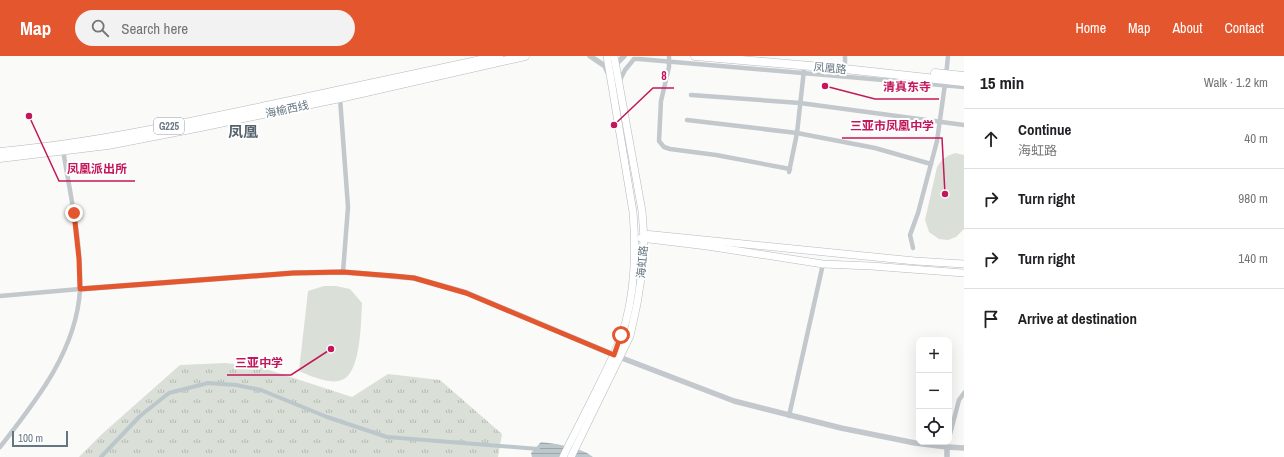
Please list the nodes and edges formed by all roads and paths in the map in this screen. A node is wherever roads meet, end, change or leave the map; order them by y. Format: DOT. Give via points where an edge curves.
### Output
graph roads {
  1 [pos="499,56"];
  2 [pos="525,56"];
  3 [pos="590,56"];
  4 [pos="607,56"];
  5 [pos="614,56"];
  6 [pos="624,56"];
  7 [pos="669,56"];
  8 [pos="695,56"];
  9 [pos="740,56"];
  10 [pos="845,56"];
  11 [pos="948,56"];
  12 [pos="669,62"];
  13 [pos="615,66"];
  14 [pos="845,67"];
  15 [pos="804,69"];
  16 [pos="610,76"];
  17 [pos="964,76"];
  18 [pos="946,79"];
  19 [pos="619,82"];
  20 [pos="964,82"];
  21 [pos="964,87"];
  22 [pos="691,95"];
  23 [pos="340,98"];
  24 [pos="800,103"];
  25 [pos="686,120"];
  26 [pos="939,121"];
  27 [pos="964,125"];
  28 [pos="797,133"];
  29 [pos="63,150"];
  30 [pos="0,152"];
  31 [pos="0,158"];
  32 [pos="931,164"];
  33 [pos="635,236"];
  34 [pos="644,236"];
  35 [pos="913,248"];
  36 [pos="823,264"];
  37 [pos="964,264"];
  38 [pos="343,272"];
  39 [pos="964,273"];
  40 [pos="80,289"];
  41 [pos="0,296"];
  42 [pos="617,356"];
  43 [pos="964,393"];
  44 [pos="788,416"];
  45 [pos="952,427"];
  46 [pos="916,443"];
  47 [pos="947,445"];
  48 [pos="951,445"];
  49 [pos="0,447"];
  50 [pos="964,448"];
  51 [pos="563,457"];
  52 [pos="571,457"];
  53 [pos="947,457"];
  1 -- 30 [label="highway, 海榆西线 / G225" via="204,119 124,134"];
  2 -- 23 [label="highway, 海榆西线 / G225"];
  3 -- 16 [label="street" via="605,66"];
  4 -- 16 [label="main road, 海虹路"];
  5 -- 13 [label="main road, 海虹路"];
  6 -- 13 [label="street"];
  7 -- 12 [label="street"];
  8 -- 15 [label="highway, 凤凰路"];
  9 -- 14 [label="highway, 凤凰路"];
  10 -- 14 [label="street"];
  11 -- 18 [label="street"];
  12 -- 15 [label="street"];
  12 -- 19 [label="street" via="634,59"];
  12 -- 28 [label="street" via="661,101 659,141 664,147 790,171"];
  13 -- 19 [label="main road, 海虹路"];
  14 -- 15 [label="highway, 凤凰路"];
  14 -- 18 [label="highway, 凤凰路"];
  15 -- 18 [label="street"];
  15 -- 24 [label="street"];
  16 -- 33 [label="main road, 海虹路"];
  17 -- 18 [label="highway, 凤凰路"];
  18 -- 20 [label="highway, 凤凰路"];
  18 -- 21 [label="street"];
  18 -- 26 [label="street"];
  19 -- 34 [label="main road, 海虹路" via="642,211"];
  22 -- 24 [label="street"];
  23 -- 29 [label="highway, 海榆西线 / G225" via="108,145"];
  23 -- 38 [label="street" via="348,208"];
  24 -- 26 [label="street"];
  24 -- 28 [label="street"];
  25 -- 28 [label="street"];
  26 -- 27 [label="street"];
  26 -- 32 [label="street"];
  28 -- 32 [label="street" via="875,148"];
  29 -- 31 [label="highway, 海榆西线 / G225"];
  29 -- 40 [label="street" via="74,213"];
  32 -- 35 [label="street" via="910,235"];
  33 -- 34 [label="main road"];
  33 -- 42 [label="main road, 海虹路" via="630,305"];
  34 -- 36 [label="main road"];
  34 -- 37 [label="main road"];
  34 -- 42 [label="main road, 海虹路" via="642,272 630,336"];
  36 -- 39 [label="main road"];
  36 -- 44 [label="street"];
  38 -- 40 [label="street" via="293,273"];
  38 -- 42 [label="street" via="414,278 466,293"];
  40 -- 41 [label="street"];
  40 -- 49 [label="street" via="78,309 58,364 32,406"];
  42 -- 44 [label="street" via="734,401"];
  42 -- 51 [label="main road, 海虹路"];
  42 -- 52 [label="main road, 海虹路"];
  43 -- 45 [label="street" via="959,400"];
  44 -- 46 [label="street"];
  47 -- 53 [label="street"];
  48 -- 50 [label="street"];
}
